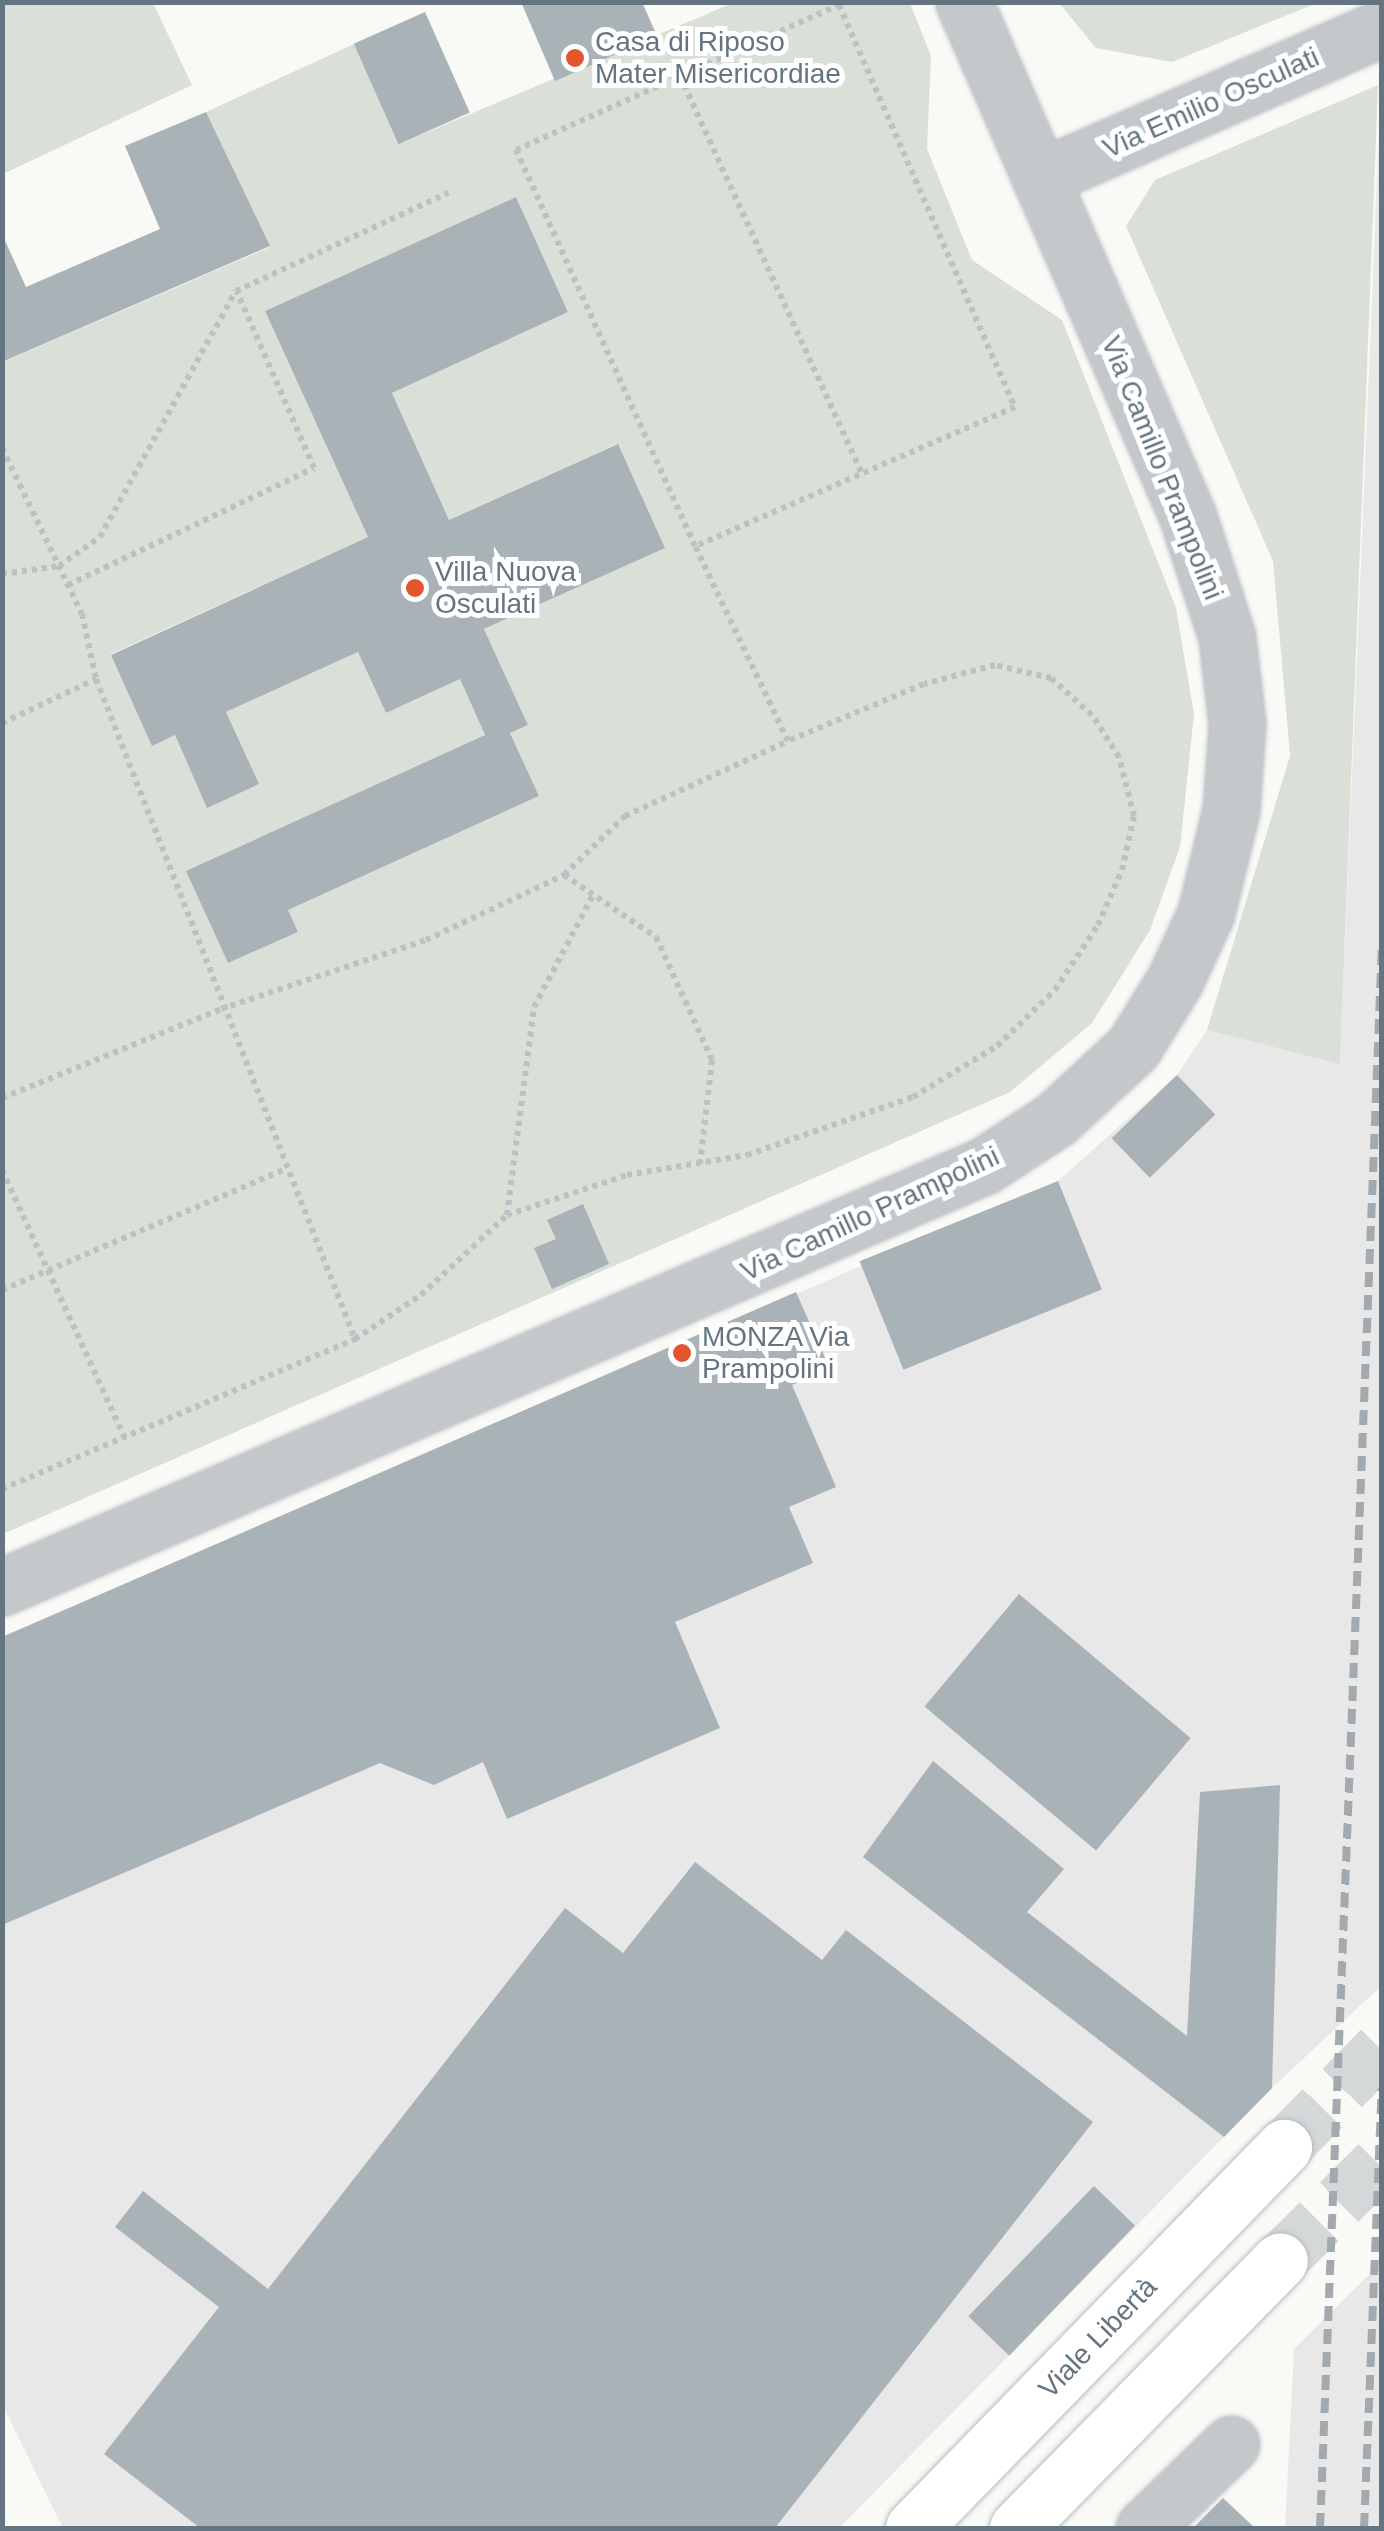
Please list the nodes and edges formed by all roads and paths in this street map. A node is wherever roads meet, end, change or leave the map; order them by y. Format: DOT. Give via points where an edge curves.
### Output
graph roads {
  1 [pos="964,2"];
  2 [pos="1382,28"];
  3 [pos="680,76"];
  4 [pos="1040,178"];
  5 [pos="448,193"];
  6 [pos="236,291"];
  7 [pos="2,448"];
  8 [pos="862,474"];
  9 [pos="695,546"];
  10 [pos="59,566"];
  11 [pos="2,574"];
  12 [pos="68,585"];
  13 [pos="96,679"];
  14 [pos="2,723"];
  15 [pos="788,741"];
  16 [pos="564,875"];
  17 [pos="594,893"];
  18 [pos="221,1008"];
  19 [pos="2,1098"];
  20 [pos="700,1163"];
  21 [pos="286,1169"];
  22 [pos="2,1170"];
  23 [pos="507,1215"];
  24 [pos="48,1270"];
  25 [pos="2,1290"];
  26 [pos="355,1339"];
  27 [pos="124,1437"];
  28 [pos="2,1489"];
  29 [pos="2,1587"];
  30 [pos="1284,2148"];
  31 [pos="1280,2260"];
  32 [pos="1231,2444"];
  33 [pos="912,2528"];
  34 [pos="1017,2528"];
  35 [pos="1144,2528"];
  1 -- 4 [label="street, Via Camillo Prampolini"];
  2 -- 4 [label="street, Via Emilio Osculati"];
  3 -- 8 [label="path"];
  3 -- 8 [label="path" via="839,4 1016,407"];
  3 -- 9 [label="path" via="516,150"];
  4 -- 29 [label="street, Via Camillo Prampolini" via="1188,517 1236,680 1238,764 1206,913 1133,1048 1056,1118 984,1166"];
  5 -- 6 [label="path"];
  6 -- 10 [label="path" via="100,537"];
  6 -- 12 [label="path" via="314,468"];
  7 -- 10 [label="path"];
  8 -- 9 [label="path"];
  9 -- 15 [label="path"];
  10 -- 11 [label="path"];
  10 -- 12 [label="path"];
  12 -- 13 [label="path"];
  13 -- 14 [label="path"];
  13 -- 18 [label="path"];
  15 -- 16 [label="path" via="625,816"];
  15 -- 20 [label="path" via="924,684 995,665 1050,678 1092,715 1120,756 1134,816 1122,870 1098,925 1054,990 997,1046 913,1097 748,1156"];
  16 -- 17 [label="path"];
  16 -- 18 [label="path" via="426,940"];
  17 -- 20 [label="path" via="656,937 712,1060"];
  17 -- 23 [label="path" via="534,1007"];
  18 -- 19 [label="path"];
  18 -- 21 [label="path"];
  20 -- 23 [label="path" via="627,1175"];
  21 -- 24 [label="path"];
  21 -- 26 [label="path"];
  22 -- 24 [label="path"];
  23 -- 26 [label="path" via="421,1294"];
  24 -- 25 [label="path"];
  24 -- 27 [label="path"];
  26 -- 27 [label="path"];
  27 -- 28 [label="path"];
  30 -- 33 [label="main road, Viale Libertà"];
  31 -- 34 [label="main road"];
  32 -- 35 [label="street"];
}
